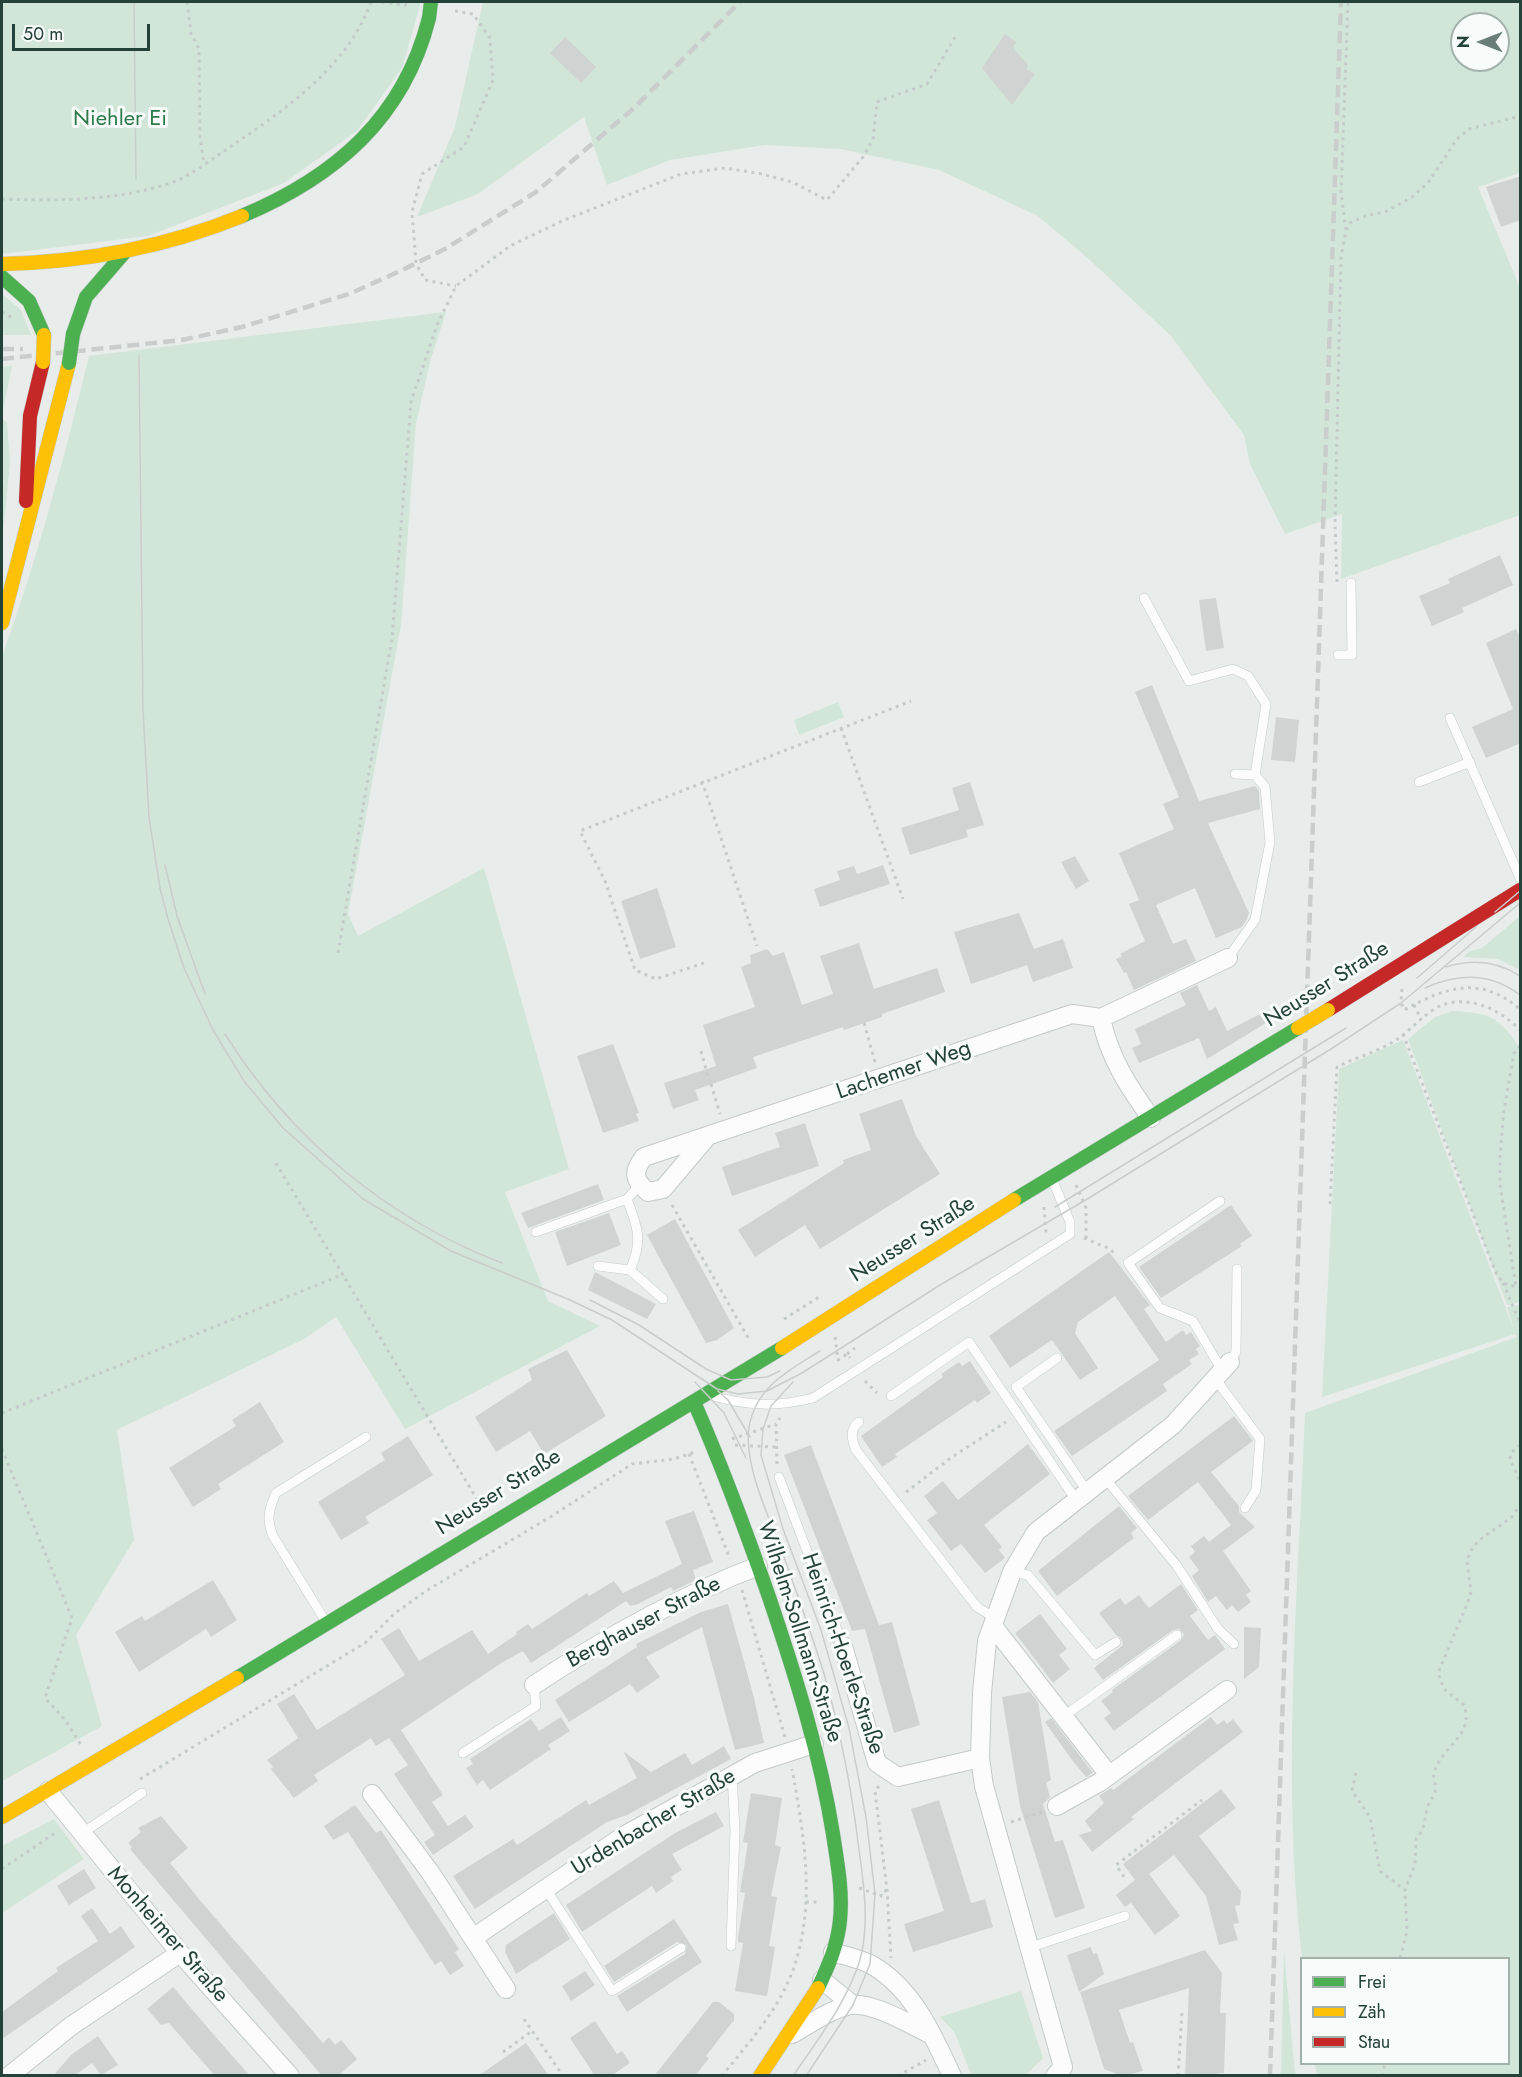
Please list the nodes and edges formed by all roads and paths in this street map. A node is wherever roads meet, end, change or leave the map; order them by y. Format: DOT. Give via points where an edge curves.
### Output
graph roads {
  1 [pos="187,2"];
  2 [pos="371,2"];
  3 [pos="431,2"];
  4 [pos="1348,2"];
  5 [pos="957,34"];
  6 [pos="493,80"];
  7 [pos="1521,116"];
  8 [pos="204,164"];
  9 [pos="2,199"];
  10 [pos="1346,231"];
  11 [pos="124,254"];
  12 [pos="2,264"];
  13 [pos="2,277"];
  14 [pos="456,286"];
  15 [pos="2,312"];
  16 [pos="17,322"];
  17 [pos="26,537"];
  18 [pos="1351,582"];
  19 [pos="1338,588"];
  20 [pos="1144,598"];
  21 [pos="2,623"];
  22 [pos="1338,655"];
  23 [pos="911,701"];
  24 [pos="1450,718"];
  25 [pos="841,728"];
  26 [pos="1470,762"];
  27 [pos="1234,774"];
  28 [pos="1255,775"];
  29 [pos="702,781"];
  30 [pos="1419,782"];
  31 [pos="1521,878"];
  32 [pos="1521,890"];
  33 [pos="903,899"];
  34 [pos="757,946"];
  35 [pos="338,953"];
  36 [pos="1227,958"];
  37 [pos="704,963"];
  38 [pos="1402,984"];
  39 [pos="1414,1005"];
  40 [pos="1521,1009"];
  41 [pos="1101,1018"];
  42 [pos="1421,1019"];
  43 [pos="864,1023"];
  44 [pos="1521,1030"];
  45 [pos="1403,1034"];
  46 [pos="1521,1047"];
  47 [pos="701,1051"];
  48 [pos="708,1077"];
  49 [pos="880,1079"];
  50 [pos="711,1084"];
  51 [pos="1151,1118"];
  52 [pos="725,1131"];
  53 [pos="707,1137"];
  54 [pos="276,1163"];
  55 [pos="1051,1177"];
  56 [pos="1074,1183"];
  57 [pos="640,1185"];
  58 [pos="663,1189"];
  59 [pos="627,1199"];
  60 [pos="1220,1201"];
  61 [pos="1044,1203"];
  62 [pos="1330,1204"];
  63 [pos="536,1232"];
  64 [pos="1037,1237"];
  65 [pos="1128,1263"];
  66 [pos="598,1266"];
  67 [pos="1237,1269"];
  68 [pos="630,1270"];
  69 [pos="344,1275"];
  70 [pos="1503,1283"];
  71 [pos="663,1299"];
  72 [pos="1521,1323"];
  73 [pos="750,1341"];
  74 [pos="855,1348"];
  75 [pos="847,1354"];
  76 [pos="1057,1358"];
  77 [pos="1222,1369"];
  78 [pos="857,1370"];
  79 [pos="708,1395"];
  80 [pos="891,1396"];
  81 [pos="694,1402"];
  82 [pos="2,1413"];
  83 [pos="1018,1413"];
  84 [pos="859,1422"];
  85 [pos="776,1424"];
  86 [pos="366,1437"];
  87 [pos="1521,1445"];
  88 [pos="2,1449"];
  89 [pos="689,1455"];
  90 [pos="779,1477"];
  91 [pos="1105,1478"];
  92 [pos="1521,1481"];
  93 [pos="1082,1495"];
  94 [pos="895,1500"];
  95 [pos="1521,1505"];
  96 [pos="1245,1508"];
  97 [pos="484,1511"];
  98 [pos="758,1566"];
  99 [pos="1012,1572"];
  100 [pos="994,1622"];
  101 [pos="327,1624"];
  102 [pos="1177,1635"];
  103 [pos="1116,1642"];
  104 [pos="1234,1644"];
  105 [pos="843,1646"];
  106 [pos="534,1685"];
  107 [pos="1227,1690"];
  108 [pos="1064,1716"];
  109 [pos="814,1744"];
  110 [pos="82,1747"];
  111 [pos="463,1753"];
  112 [pos="980,1758"];
  113 [pos="888,1773"];
  114 [pos="1356,1773"];
  115 [pos="732,1775"];
  116 [pos="1109,1775"];
  117 [pos="132,1783"];
  118 [pos="48,1791"];
  119 [pos="142,1793"];
  120 [pos="372,1794"];
  121 [pos="1202,1800"];
  122 [pos="1057,1806"];
  123 [pos="2,1817"];
  124 [pos="995,1827"];
  125 [pos="76,1828"];
  126 [pos="2,1869"];
  127 [pos="1124,1877"];
  128 [pos="859,1888"];
  129 [pos="546,1889"];
  130 [pos="887,1890"];
  131 [pos="1405,1890"];
  132 [pos="1125,1916"];
  133 [pos="473,1938"];
  134 [pos="731,1946"];
  135 [pos="1031,1947"];
  136 [pos="681,1948"];
  137 [pos="833,1952"];
  138 [pos="180,1953"];
  139 [pos="1400,1957"];
  140 [pos="892,1979"];
  141 [pos="822,1980"];
  142 [pos="506,1989"];
  143 [pos="853,2005"];
  144 [pos="1182,2012"];
  145 [pos="524,2019"];
  146 [pos="532,2031"];
  147 [pos="930,2034"];
  148 [pos="789,2036"];
  149 [pos="503,2052"];
  150 [pos="941,2052"];
  151 [pos="1058,2075"];
  152 [pos="9,2076"];
  153 [pos="290,2076"];
  154 [pos="563,2076"];
  155 [pos="760,2076"];
  156 [pos="898,2076"];
  157 [pos="952,2076"];
  158 [pos="1178,2076"];
  1 -- 8 [label="path" via="191,33 199,50"];
  2 -- 8 [label="path" via="341,54 312,86"];
  3 -- 11 [label="main road, bridge" via="418,58 405,86 384,116 342,156 261,207 206,231"];
  4 -- 10 [label="path" via="1341,194"];
  5 -- 14 [label="path" via="927,84 877,102 873,139 863,158 827,200 792,182 762,174 725,168 681,174 510,246"];
  6 -- 14 [label="path" via="464,147 422,174 412,212 419,272 426,280"];
  7 -- 10 [label="path" via="1469,129 1428,183 1412,197 1385,212 1357,219"];
  8 -- 9 [label="path" via="174,181 114,194 66,200"];
  10 -- 19 [label="path" via="1341,256 1335,522"];
  11 -- 12 [label="main road" via="46,265"];
  11 -- 17 [label="main road, bridge" via="86,297 73,334"];
  13 -- 17 [label="main road, bridge" via="30,300 44,335 43,362 29,427"];
  14 -- 35 [label="path" via="437,325 411,402 392,638"];
  15 -- 16 [label="path"];
  17 -- 21 [label="main road"];
  18 -- 22 [label="lane" via="1352,655"];
  20 -- 28 [label="lane" via="1189,681 1233,669 1248,676 1266,704"];
  23 -- 25 [label="path"];
  24 -- 26 [label="lane"];
  25 -- 29 [label="path"];
  25 -- 33 [label="path"];
  26 -- 30 [label="lane"];
  26 -- 31 [label="lane"];
  27 -- 28 [label="lane"];
  28 -- 36 [label="lane" via="1265,787 1270,842 1255,920"];
  29 -- 34 [label="path"];
  29 -- 37 [label="path" via="580,831 605,881 635,970 656,979"];
  32 -- 51 [label="main road, Neusser Straße, bridge"];
  36 -- 41 [label="street"];
  38 -- 39 [label="path" via="1404,1010"];
  39 -- 40 [label="path" via="1437,993 1478,988 1500,994"];
  39 -- 42 [label="path"];
  41 -- 49 [label="street, Lachemer Weg" via="1072,1014"];
  41 -- 51 [label="street" via="1113,1061"];
  42 -- 44 [label="path" via="1438,1007 1471,1003 1489,1007"];
  42 -- 45 [label="path"];
  43 -- 49 [label="path"];
  45 -- 62 [label="path" via="1337,1067"];
  45 -- 70 [label="path" via="1488,1254"];
  46 -- 70 [label="path" via="1514,1053 1500,1156 1500,1185 1516,1287"];
  47 -- 48 [label="path"];
  49 -- 52 [label="street, Lachemer Weg"];
  50 -- 52 [label="path"];
  51 -- 55 [label="main road, Neusser Straße"];
  52 -- 53 [label="street, Lachemer Weg"];
  53 -- 57 [label="street, Lachemer Weg" via="644,1157 635,1168"];
  53 -- 58 [label="street"];
  54 -- 69 [label="path"];
  55 -- 78 [label="lane" via="1066,1210 1070,1234"];
  55 -- 79 [label="main road, Neusser Straße"];
  56 -- 65 [label="path" via="1086,1208 1086,1238"];
  57 -- 58 [label="street" via="648,1192"];
  57 -- 59 [label="lane"];
  58 -- 73 [label="path"];
  59 -- 63 [label="lane"];
  59 -- 68 [label="lane" via="638,1225 639,1250"];
  60 -- 65 [label="lane"];
  61 -- 64 [label="path" via="1045,1231"];
  65 -- 77 [label="lane" via="1160,1308 1193,1321"];
  66 -- 68 [label="lane"];
  67 -- 77 [label="lane" via="1236,1352"];
  68 -- 71 [label="lane"];
  69 -- 82 [label="path"];
  69 -- 97 [label="path"];
  70 -- 72 [label="path"];
  74 -- 75 [label="path"];
  76 -- 93 [label="lane" via="1016,1387"];
  77 -- 91 [label="street" via="1173,1425"];
  77 -- 96 [label="lane" via="1260,1439 1256,1490"];
  78 -- 79 [label="lane" via="813,1398 789,1404 755,1406"];
  78 -- 80 [label="path" via="875,1392"];
  79 -- 81 [label="main road, Neusser Straße"];
  80 -- 83 [label="lane" via="969,1342"];
  81 -- 98 [label="main road, Wilhelm-Sollmann-Straße"];
  81 -- 101 [label="main road, Neusser Straße" via="547,1487"];
  83 -- 93 [label="lane"];
  83 -- 94 [label="path"];
  84 -- 94 [label="lane" via="852,1436 856,1450"];
  85 -- 90 [label="path"];
  86 -- 101 [label="lane" via="276,1493 269,1509 273,1536"];
  87 -- 92 [label="path" via="1510,1459"];
  88 -- 110 [label="path" via="72,1618 45,1698"];
  89 -- 117 [label="path" via="632,1464 426,1591 395,1613 365,1643"];
  90 -- 105 [label="lane, Heinrich-Hoerle-Straße"];
  91 -- 93 [label="street"];
  91 -- 104 [label="lane" via="1177,1566 1218,1629"];
  93 -- 99 [label="street" via="1036,1532"];
  94 -- 100 [label="lane" via="977,1607"];
  95 -- 131 [label="path" via="1501,1527 1478,1541 1467,1562 1471,1593 1438,1673 1444,1689 1464,1705 1467,1724 1434,1773 1435,1792 1426,1809 1423,1831 1416,1839 1415,1864"];
  98 -- 106 [label="street, Berghauser Straße" via="645,1617"];
  98 -- 109 [label="main road, Wilhelm-Sollmann-Straße"];
  99 -- 100 [label="street"];
  99 -- 103 [label="lane" via="1028,1575 1095,1655"];
  100 -- 108 [label="street"];
  100 -- 112 [label="street" via="987,1641"];
  101 -- 118 [label="main road, Neusser Straße"];
  102 -- 108 [label="lane"];
  105 -- 113 [label="street, Heinrich-Hoerle-Straße" via="877,1763"];
  106 -- 111 [label="lane" via="536,1706"];
  107 -- 116 [label="street"];
  108 -- 116 [label="street"];
  109 -- 115 [label="street, Urdenbacher Straße" via="755,1763"];
  109 -- 137 [label="main road, Wilhelm-Sollmann-Straße" via="833,1833 840,1891 840,1928"];
  112 -- 113 [label="street, Heinrich-Hoerle-Straße" via="898,1777"];
  112 -- 124 [label="street"];
  113 -- 130 [label="path" via="875,1791"];
  114 -- 131 [label="path" via="1352,1791 1370,1817 1380,1871"];
  115 -- 129 [label="street, Urdenbacher Straße" via="626,1835"];
  115 -- 134 [label="lane" via="735,1830"];
  116 -- 122 [label="street"];
  118 -- 123 [label="main road, Neusser Straße"];
  118 -- 125 [label="street, Monheimer Straße"];
  119 -- 125 [label="lane"];
  120 -- 133 [label="street"];
  121 -- 127 [label="path" via="1116,1865"];
  122 -- 124 [label="path"];
  124 -- 135 [label="street"];
  125 -- 126 [label="path"];
  125 -- 138 [label="street, Monheimer Straße"];
  128 -- 130 [label="path" via="881,1896"];
  129 -- 133 [label="street, Urdenbacher Straße"];
  129 -- 136 [label="lane" via="612,1991"];
  130 -- 140 [label="path"];
  131 -- 139 [label="path" via="1407,1931"];
  132 -- 135 [label="lane"];
  133 -- 142 [label="street"];
  135 -- 151 [label="street" via="1064,2067"];
  137 -- 140 [label="street" via="870,1964"];
  137 -- 141 [label="main road, Wilhelm-Sollmann-Straße"];
  138 -- 152 [label="street" via="71,2026"];
  138 -- 153 [label="street, Monheimer Straße"];
  140 -- 147 [label="street" via="919,2011"];
  141 -- 143 [label="street"];
  141 -- 148 [label="main road, Wilhelm-Sollmann-Straße"];
  143 -- 147 [label="street" via="887,2013"];
  143 -- 148 [label="street" via="819,2018"];
  144 -- 158 [label="path"];
  145 -- 146 [label="path"];
  146 -- 149 [label="path"];
  146 -- 154 [label="path"];
  147 -- 150 [label="street"];
  148 -- 155 [label="main road, Wilhelm-Sollmann-Straße"];
  150 -- 156 [label="path"];
  150 -- 157 [label="street"];
}
